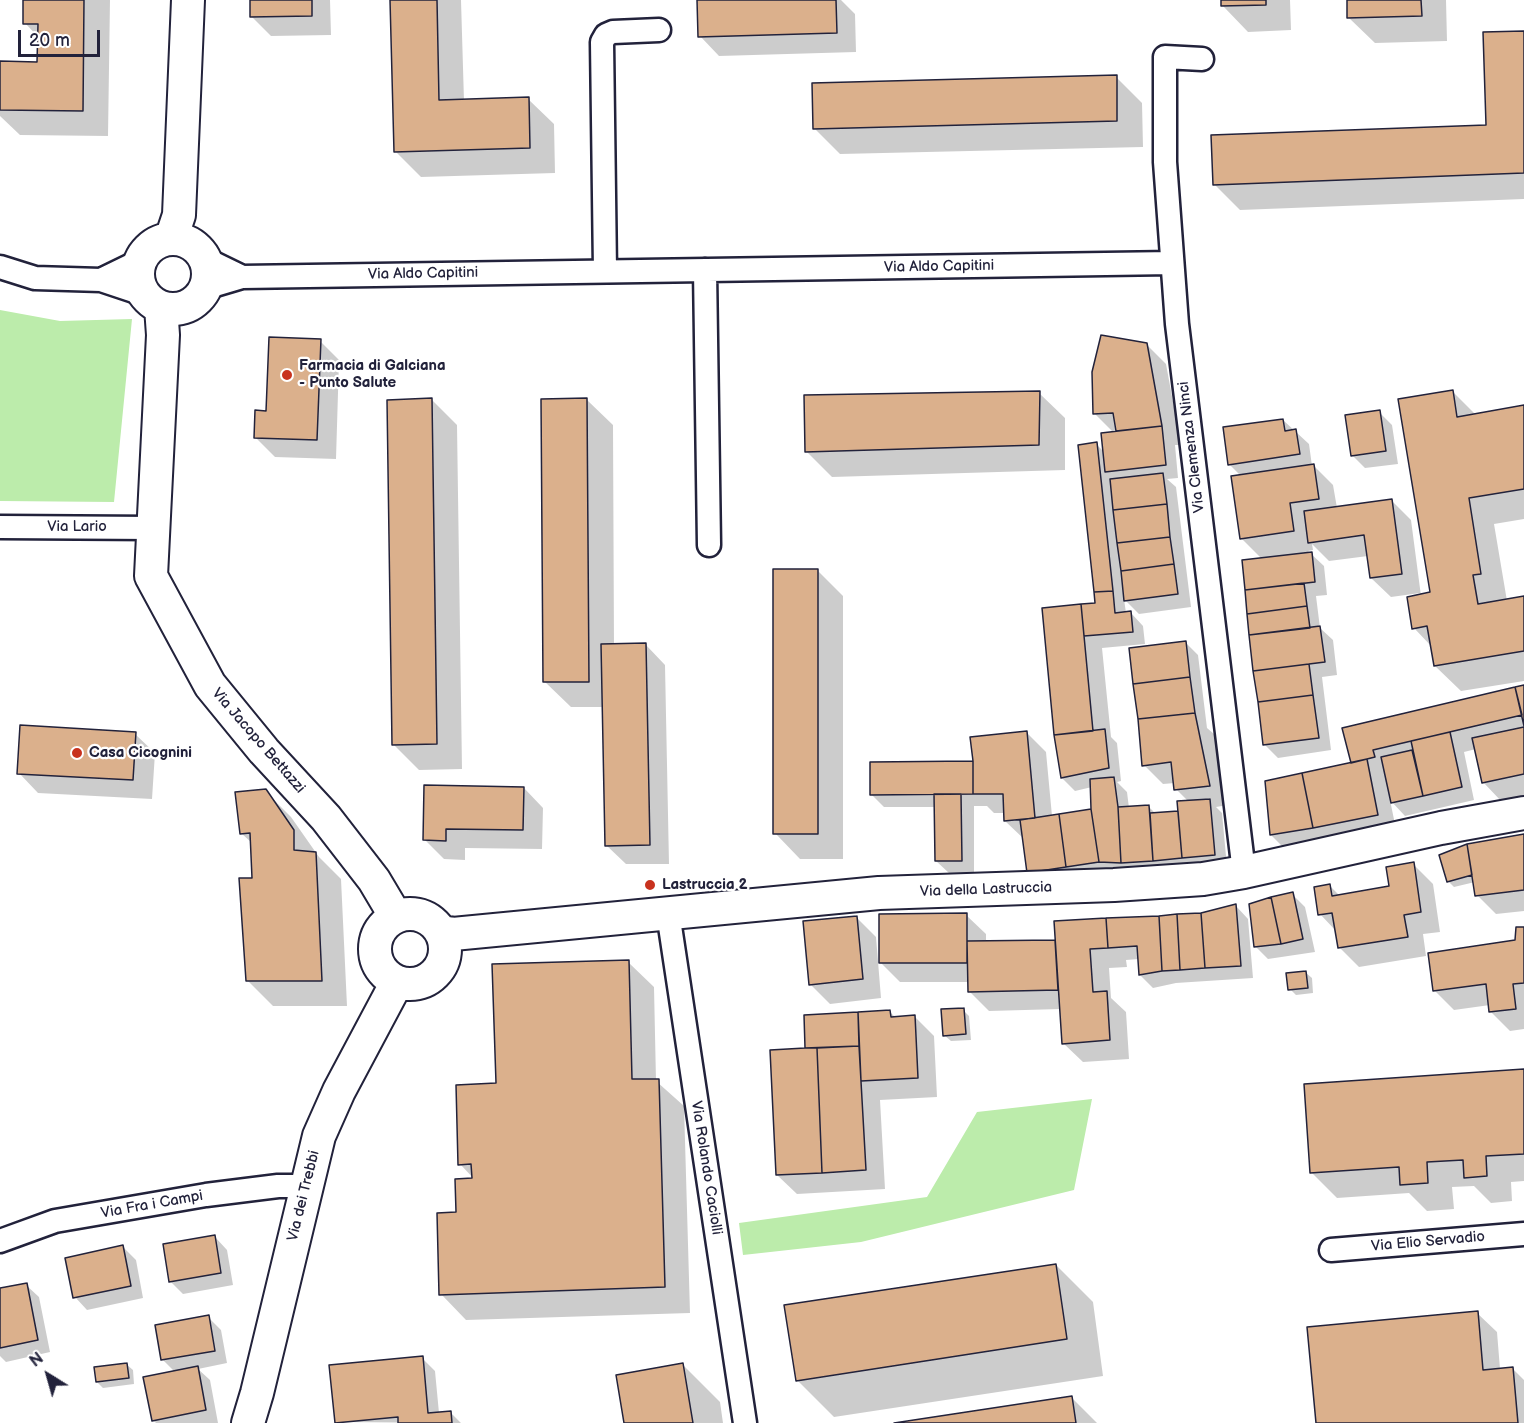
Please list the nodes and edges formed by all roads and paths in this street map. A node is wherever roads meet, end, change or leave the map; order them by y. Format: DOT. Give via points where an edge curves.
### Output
graph roads {
  1 [pos="188,0"];
  2 [pos="659,30"];
  3 [pos="1202,59"];
  4 [pos="186,239"];
  5 [pos="140,261"];
  6 [pos="1172,263"];
  7 [pos="0,267"];
  8 [pos="705,270"];
  9 [pos="605,271"];
  10 [pos="242,277"];
  11 [pos="101,280"];
  12 [pos="205,288"];
  13 [pos="161,311"];
  14 [pos="0,527"];
  15 [pos="154,528"];
  16 [pos="709,545"];
  17 [pos="1524,813"];
  18 [pos="1244,872"];
  19 [pos="668,913"];
  20 [pos="396,916"];
  21 [pos="442,932"];
  22 [pos="397,982"];
  23 [pos="307,1185"];
  24 [pos="1524,1234"];
  25 [pos="0,1241"];
  26 [pos="1331,1250"];
  27 [pos="248,1423"];
  28 [pos="745,1423"];
  1 -- 4 [label="street"];
  2 -- 9 [label="street" via="613,32 602,42"];
  3 -- 6 [label="street, Via Clemenza Ninci" via="1165,57 1165,162"];
  4 -- 5 [label="street" via="153,246"];
  4 -- 10 [label="street, Via Aldo Capitini"];
  4 -- 12 [label="street" via="207,267"];
  5 -- 11 [label="street"];
  5 -- 13 [label="street, Via Jacopo Bettazzi" via="139,283"];
  6 -- 8 [label="street, Via Aldo Capitini"];
  6 -- 18 [label="street, Via Clemenza Ninci"];
  7 -- 11 [label="street" via="34,278"];
  8 -- 9 [label="street, Via Aldo Capitini"];
  8 -- 16 [label="street"];
  9 -- 10 [label="street, Via Aldo Capitini"];
  10 -- 12 [label="street, Via Aldo Capitini"];
  11 -- 13 [label="street"];
  12 -- 13 [label="street" via="194,302"];
  13 -- 15 [label="street, Via Jacopo Bettazzi"];
  14 -- 15 [label="street, Via Lario"];
  15 -- 20 [label="street, Via Jacopo Bettazzi" via="151,576 210,685 326,818 374,880"];
  17 -- 18 [label="street, Via della Lastruccia"];
  18 -- 19 [label="street, Via della Lastruccia" via="1114,885 879,893"];
  19 -- 21 [label="street, Via della Lastruccia"];
  19 -- 28 [label="street, Via Rolando Caciolli"];
  20 -- 21 [label="street" via="427,917"];
  20 -- 22 [label="street" via="377,936 375,950 386,975"];
  21 -- 22 [label="street" via="446,946 437,973 425,981"];
  22 -- 23 [label="street, Via dei Trebbi" via="339,1090 319,1136"];
  23 -- 25 [label="street, Via Fra i Campi" via="206,1195 55,1221"];
  23 -- 27 [label="street, Via dei Trebbi"];
  24 -- 26 [label="street, Via Elio Servadio"];
}
